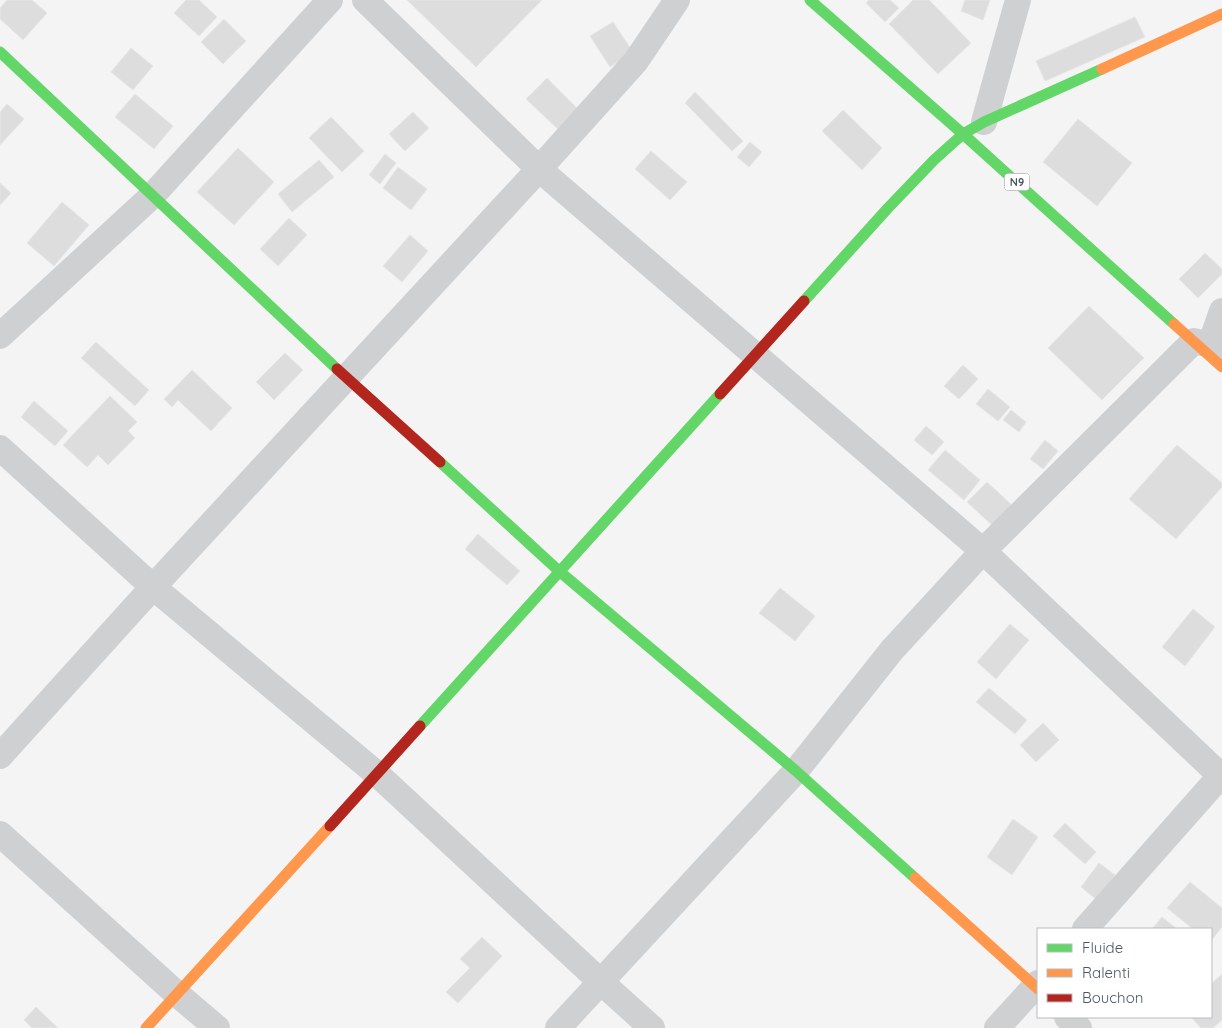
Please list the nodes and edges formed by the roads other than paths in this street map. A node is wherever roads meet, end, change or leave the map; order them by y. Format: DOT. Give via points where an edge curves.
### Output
graph roads {
  1 [pos="330,0"];
  2 [pos="366,0"];
  3 [pos="677,0"];
  4 [pos="810,0"];
  5 [pos="1018,0"];
  6 [pos="1222,14"];
  7 [pos="1196,27"];
  8 [pos="1222,31"];
  9 [pos="0,52"];
  10 [pos="974,128"];
  11 [pos="539,169"];
  12 [pos="152,196"];
  13 [pos="1222,311"];
  14 [pos="0,336"];
  15 [pos="1212,350"];
  16 [pos="755,355"];
  17 [pos="347,378"];
  18 [pos="0,448"];
  19 [pos="983,551"];
  20 [pos="559,571"];
  21 [pos="153,587"];
  22 [pos="0,756"];
  23 [pos="796,771"];
  24 [pos="378,774"];
  25 [pos="1221,776"];
  26 [pos="0,834"];
  27 [pos="1086,928"];
  28 [pos="601,982"];
  29 [pos="1037,986"];
  30 [pos="177,994"];
  31 [pos="1068,1018"];
  32 [pos="146,1028"];
  33 [pos="217,1028"];
  34 [pos="558,1028"];
  35 [pos="652,1028"];
  36 [pos="997,1028"];
  37 [pos="1079,1028"];
  1 -- 12 [label="street"];
  2 -- 11 [label="street"];
  3 -- 11 [label="street" via="636,62"];
  4 -- 10 [label="street, N9"];
  5 -- 10 [label="street"];
  6 -- 7 [label="street"];
  7 -- 8 [label="street"];
  7 -- 10 [label="street"];
  9 -- 12 [label="street"];
  10 -- 15 [label="street, N9"];
  10 -- 16 [label="street" via="934,160"];
  11 -- 16 [label="street"];
  11 -- 17 [label="street"];
  12 -- 14 [label="street"];
  12 -- 17 [label="street"];
  13 -- 15 [label="street"];
  15 -- 19 [label="street"];
  16 -- 19 [label="street"];
  16 -- 20 [label="street"];
  17 -- 20 [label="street"];
  17 -- 21 [label="street"];
  18 -- 21 [label="street"];
  19 -- 23 [label="street" via="892,650"];
  19 -- 25 [label="street"];
  20 -- 23 [label="street"];
  20 -- 24 [label="street"];
  21 -- 22 [label="street"];
  21 -- 24 [label="street"];
  23 -- 28 [label="street"];
  23 -- 29 [label="street"];
  24 -- 28 [label="street"];
  24 -- 30 [label="street"];
  25 -- 27 [label="street"];
  26 -- 30 [label="street"];
  28 -- 34 [label="street"];
  28 -- 35 [label="street"];
  29 -- 36 [label="street"];
  30 -- 32 [label="street"];
  30 -- 33 [label="street"];
  31 -- 37 [label="street"];
}
